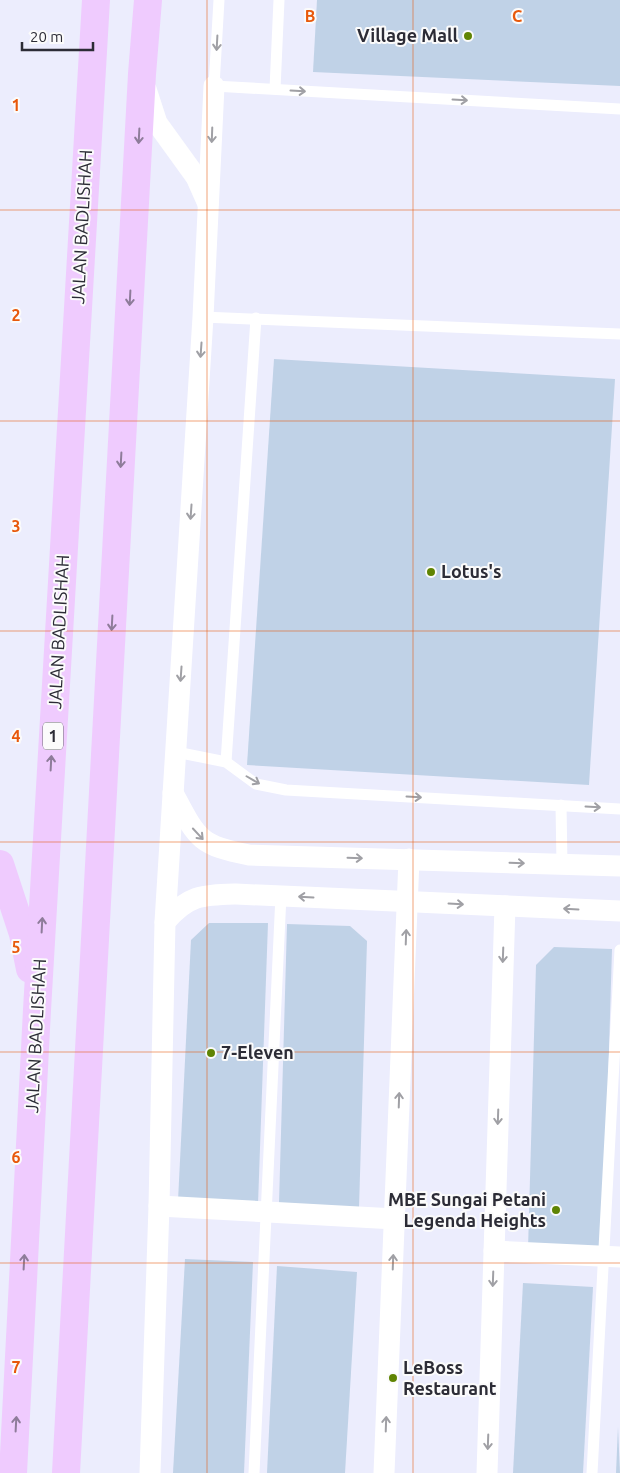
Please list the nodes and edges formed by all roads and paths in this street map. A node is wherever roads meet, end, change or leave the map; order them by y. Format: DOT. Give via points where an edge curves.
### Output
graph roads {
  1 [pos="96,0"];
  2 [pos="148,0"];
  3 [pos="219,0"];
  4 [pos="279,0"];
  5 [pos="142,74"];
  6 [pos="214,86"];
  7 [pos="275,90"];
  8 [pos="620,109"];
  9 [pos="210,207"];
  10 [pos="203,316"];
  11 [pos="256,318"];
  12 [pos="620,334"];
  13 [pos="176,752"];
  14 [pos="226,762"];
  15 [pos="173,793"];
  16 [pos="562,805"];
  17 [pos="620,809"];
  18 [pos="409,859"];
  19 [pos="0,864"];
  20 [pos="562,864"];
  21 [pos="620,866"];
  22 [pos="282,895"];
  23 [pos="407,901"];
  24 [pos="505,906"];
  25 [pos="620,911"];
  26 [pos="165,922"];
  27 [pos="620,950"];
  28 [pos="37,1010"];
  29 [pos="159,1206"];
  30 [pos="266,1213"];
  31 [pos="395,1219"];
  32 [pos="494,1251"];
  33 [pos="612,1256"];
  34 [pos="14,1473"];
  35 [pos="66,1473"];
  36 [pos="150,1473"];
  37 [pos="254,1473"];
  38 [pos="384,1473"];
  39 [pos="487,1473"];
  40 [pos="592,1473"];
  28 -- 1 [label="main road, JALAN BADLISHAH / 1, one-way"];
  2 -- 5 [label="main road"];
  3 -- 6 [label="lane, one-way"];
  4 -- 7 [label="lane"];
  5 -- 9 [label="street" via="157,123 196,177"];
  5 -- 35 [label="main road, one-way"];
  6 -- 7 [label="lane"];
  6 -- 9 [label="street, one-way"];
  7 -- 8 [label="lane, one-way"];
  9 -- 10 [label="street"];
  10 -- 11 [label="lane"];
  10 -- 13 [label="street, one-way"];
  11 -- 12 [label="lane"];
  11 -- 14 [label="lane"];
  13 -- 14 [label="lane"];
  13 -- 15 [label="street"];
  14 -- 16 [label="lane, one-way" via="256,784 286,790"];
  15 -- 18 [label="street, one-way" via="200,838 219,849 250,855"];
  15 -- 26 [label="street"];
  16 -- 17 [label="lane, one-way"];
  16 -- 20 [label="lane"];
  18 -- 20 [label="street, one-way"];
  18 -- 23 [label="street"];
  19 -- 28 [label="main road" via="23,934"];
  20 -- 21 [label="street"];
  23 -- 22 [label="street, one-way"];
  22 -- 26 [label="street" via="204,895 191,898"];
  22 -- 30 [label="lane"];
  23 -- 24 [label="street, one-way"];
  31 -- 23 [label="street, one-way"];
  25 -- 24 [label="street, one-way"];
  24 -- 32 [label="street, one-way"];
  26 -- 29 [label="street"];
  27 -- 33 [label="lane"];
  34 -- 28 [label="main road, JALAN BADLISHAH / 1, one-way"];
  29 -- 30 [label="street"];
  29 -- 36 [label="street"];
  30 -- 31 [label="street"];
  30 -- 37 [label="lane"];
  38 -- 31 [label="street, one-way"];
  32 -- 33 [label="street"];
  32 -- 39 [label="street, one-way"];
  33 -- 40 [label="lane"];
}
